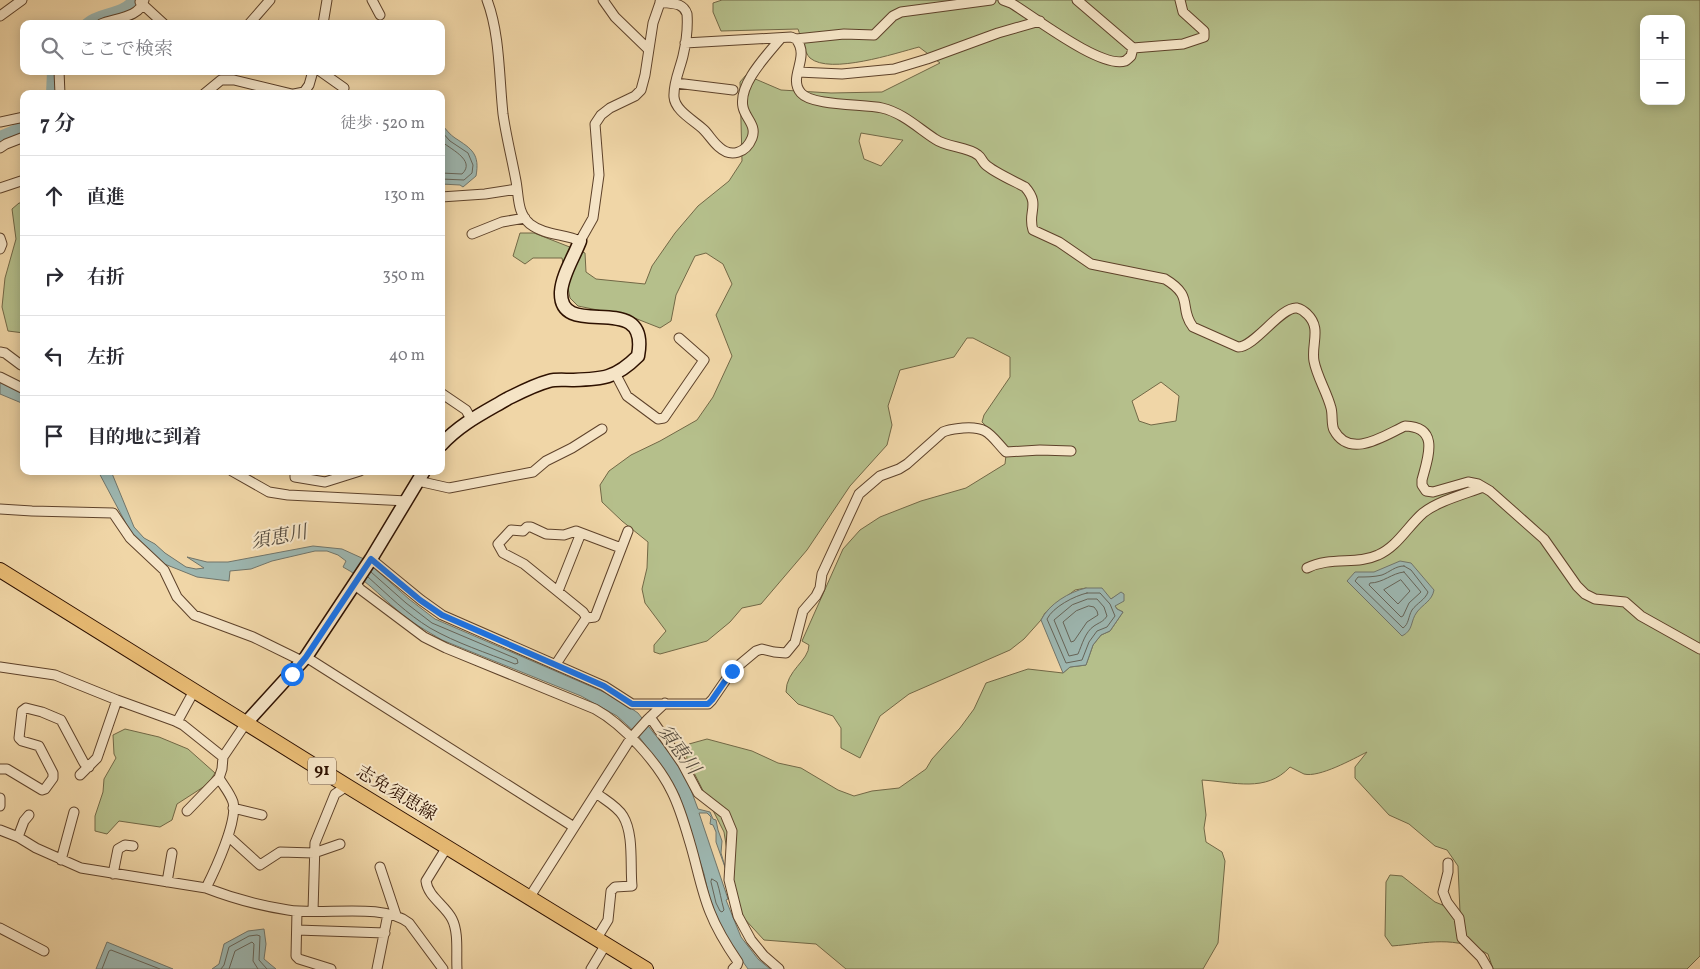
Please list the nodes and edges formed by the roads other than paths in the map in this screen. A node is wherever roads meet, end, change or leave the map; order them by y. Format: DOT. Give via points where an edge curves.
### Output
graph roads {
  1 [pos="22,0"];
  2 [pos="270,0"];
  3 [pos="327,0"];
  4 [pos="372,0"];
  5 [pos="487,0"];
  6 [pos="603,0"];
  7 [pos="991,0"];
  8 [pos="1003,0"];
  9 [pos="1077,0"];
  10 [pos="1180,0"];
  11 [pos="661,1"];
  12 [pos="142,2"];
  13 [pos="380,15"];
  14 [pos="0,16"];
  15 [pos="114,20"];
  16 [pos="160,20"];
  17 [pos="252,20"];
  18 [pos="324,20"];
  19 [pos="1040,21"];
  20 [pos="781,38"];
  21 [pos="796,39"];
  22 [pos="685,43"];
  23 [pos="1132,48"];
  24 [pos="648,49"];
  25 [pos="798,72"];
  26 [pos="59,75"];
  27 [pos="312,75"];
  28 [pos="326,75"];
  29 [pos="219,76"];
  30 [pos="676,84"];
  31 [pos="60,90"];
  32 [pos="207,90"];
  33 [pos="282,90"];
  34 [pos="305,90"];
  35 [pos="343,90"];
  36 [pos="733,90"];
  37 [pos="20,118"];
  38 [pos="0,122"];
  39 [pos="20,139"];
  40 [pos="0,148"];
  41 [pos="20,181"];
  42 [pos="0,188"];
  43 [pos="517,189"];
  44 [pos="445,197"];
  45 [pos="525,218"];
  46 [pos="472,234"];
  47 [pos="0,238"];
  48 [pos="580,241"];
  49 [pos="0,249"];
  50 [pos="679,338"];
  51 [pos="0,352"];
  52 [pos="20,363"];
  53 [pos="615,373"];
  54 [pos="0,376"];
  55 [pos="20,387"];
  56 [pos="445,397"];
  57 [pos="471,419"];
  58 [pos="602,429"];
  59 [pos="445,441"];
  60 [pos="1071,451"];
  61 [pos="239,475"];
  62 [pos="295,475"];
  63 [pos="347,475"];
  64 [pos="421,476"];
  65 [pos="1483,487"];
  66 [pos="407,501"];
  67 [pos="0,509"];
  68 [pos="628,531"];
  69 [pos="581,533"];
  70 [pos="621,548"];
  71 [pos="370,560"];
  72 [pos="1307,568"];
  73 [pos="0,570"];
  74 [pos="356,581"];
  75 [pos="558,591"];
  76 [pos="587,618"];
  77 [pos="1700,649"];
  78 [pos="304,659"];
  79 [pos="556,664"];
  80 [pos="0,667"];
  81 [pos="194,691"];
  82 [pos="117,700"];
  83 [pos="665,704"];
  84 [pos="649,718"];
  85 [pos="177,722"];
  86 [pos="246,723"];
  87 [pos="631,738"];
  88 [pos="223,757"];
  89 [pos="89,767"];
  90 [pos="0,768"];
  91 [pos="80,775"];
  92 [pos="219,778"];
  93 [pos="347,786"];
  94 [pos="596,793"];
  95 [pos="0,798"];
  96 [pos="0,806"];
  97 [pos="233,808"];
  98 [pos="187,811"];
  99 [pos="74,812"];
  100 [pos="262,814"];
  101 [pos="29,816"];
  102 [pos="574,827"];
  103 [pos="0,830"];
  104 [pos="228,836"];
  105 [pos="18,837"];
  106 [pos="340,844"];
  107 [pos="133,846"];
  108 [pos="447,847"];
  109 [pos="172,853"];
  110 [pos="314,853"];
  111 [pos="61,860"];
  112 [pos="1448,863"];
  113 [pos="380,867"];
  114 [pos="113,874"];
  115 [pos="167,882"];
  116 [pos="206,888"];
  117 [pos="529,898"];
  118 [pos="297,911"];
  119 [pos="313,911"];
  120 [pos="392,915"];
  121 [pos="0,928"];
  122 [pos="297,930"];
  123 [pos="384,933"];
  124 [pos="601,941"];
  125 [pos="44,951"];
  126 [pos="331,969"];
  127 [pos="377,969"];
  128 [pos="443,969"];
  129 [pos="457,969"];
  130 [pos="591,969"];
  131 [pos="646,969"];
  132 [pos="733,969"];
  133 [pos="779,969"];
  134 [pos="1488,969"];
  1 -- 14 [label="street"];
  2 -- 17 [label="street"];
  3 -- 18 [label="street"];
  4 -- 13 [label="street"];
  5 -- 43 [label="street" via="494,27 503,116"];
  6 -- 24 [label="street" via="615,17"];
  7 -- 21 [label="street" via="901,12 874,35 844,34"];
  8 -- 19 [label="street"];
  9 -- 23 [label="street"];
  10 -- 23 [label="street" via="1183,12 1204,31 1204,37 1183,44"];
  11 -- 22 [label="street" via="686,9"];
  11 -- 24 [label="street"];
  12 -- 15 [label="street" via="133,14"];
  12 -- 16 [label="street"];
  19 -- 23 [label="street" via="1083,50 1112,61 1124,61 1131,56"];
  19 -- 25 [label="street" via="894,69 842,74"];
  20 -- 21 [label="street"];
  20 -- 22 [label="street"];
  20 -- 30 [label="street" via="752,75 745,92 743,108 753,128 752,138 739,153 724,151 676,105"];
  21 -- 25 [label="street" via="803,53"];
  22 -- 30 [label="street"];
  24 -- 48 [label="street" via="641,90 610,108 595,124 599,175 593,218"];
  25 -- 65 [label="street" via="798,88 806,97 891,110 937,140 978,155 985,165 1029,192 1033,200 1033,230 1059,242 1090,264 1165,279 1181,291 1188,321 1193,327 1238,348 1252,342 1290,310 1298,308 1306,312 1315,327 1314,362 1330,403 1334,431 1340,438 1362,445 1405,426 1413,426 1428,436 1430,444 1422,480 1426,491 1468,482"];
  26 -- 31 [label="street"];
  27 -- 34 [label="street"];
  28 -- 35 [label="street"];
  29 -- 32 [label="street"];
  29 -- 33 [label="street"];
  30 -- 36 [label="street"];
  37 -- 38 [label="street"];
  39 -- 40 [label="street"];
  41 -- 42 [label="street"];
  43 -- 44 [label="street"];
  43 -- 45 [label="street" via="518,204"];
  45 -- 46 [label="street" via="502,222"];
  45 -- 48 [label="street" via="542,231"];
  47 -- 49 [label="street"];
  48 -- 53 [label="street" via="565,278 561,293 563,303 568,310 580,316 629,321 639,337 638,356"];
  50 -- 53 [label="street" via="704,360 664,418 658,419 627,396"];
  51 -- 52 [label="street"];
  53 -- 57 [label="street" via="600,379 551,380"];
  54 -- 55 [label="street"];
  56 -- 57 [label="street" via="466,410"];
  57 -- 59 [label="street"];
  58 -- 64 [label="street" via="546,460 533,472 449,488"];
  60 -- 83 [label="street" via="1006,452 981,428 943,432 906,464 880,476 859,494 822,574 820,588 803,611 795,642 786,653 756,651 732,671 708,704"];
  61 -- 66 [label="street" via="269,492 288,495"];
  62 -- 63 [label="street" via="325,482"];
  64 -- 66 [label="street"];
  65 -- 72 [label="street" via="1428,510 1379,555 1368,559 1336,560"];
  65 -- 77 [label="street" via="1544,539 1586,594 1595,599 1625,602 1641,616"];
  66 -- 71 [label="street"];
  67 -- 78 [label="street" via="113,513 130,538 164,570 177,597 194,614"];
  68 -- 70 [label="street"];
  69 -- 70 [label="street"];
  69 -- 75 [label="street"];
  69 -- 75 [label="street" via="576,531 564,536 546,534 527,527 523,531 511,530 498,544 503,553 524,564"];
  70 -- 76 [label="street" via="595,617"];
  71 -- 74 [label="street"];
  71 -- 79 [label="street" via="442,615"];
  73 -- 81 [label="main road, 志免須恵線 / 91"];
  74 -- 78 [label="street"];
  74 -- 87 [label="street" via="360,589 424,637 604,714"];
  75 -- 76 [label="street"];
  76 -- 79 [label="street"];
  78 -- 86 [label="street"];
  78 -- 102 [label="street"];
  79 -- 83 [label="street" via="604,686 632,704"];
  80 -- 82 [label="street" via="55,674"];
  81 -- 85 [label="street"];
  81 -- 86 [label="main road, 志免須恵線 / 91"];
  82 -- 85 [label="street"];
  82 -- 89 [label="street" via="97,758"];
  83 -- 84 [label="street"];
  84 -- 87 [label="street"];
  84 -- 133 [label="street" via="682,763 698,793 725,814 732,831 730,886 738,916 751,940"];
  85 -- 88 [label="street"];
  86 -- 88 [label="street"];
  86 -- 93 [label="main road, 志免須恵線 / 91"];
  87 -- 94 [label="street"];
  87 -- 132 [label="street" via="671,790 710,913 738,962"];
  88 -- 92 [label="street"];
  89 -- 90 [label="street" via="61,720 26,708 22,711 19,738 39,746 53,773 52,778 42,790 7,768"];
  89 -- 91 [label="street"];
  92 -- 97 [label="street" via="233,801"];
  92 -- 98 [label="street"];
  93 -- 108 [label="main road, 志免須恵線 / 91"];
  93 -- 110 [label="street" via="335,794 315,842"];
  94 -- 102 [label="street"];
  94 -- 124 [label="street" via="623,816 630,840 632,886 614,887 611,891 608,920"];
  95 -- 96 [label="street"];
  97 -- 100 [label="street"];
  97 -- 104 [label="street"];
  99 -- 111 [label="street"];
  101 -- 105 [label="street"];
  102 -- 117 [label="street"];
  103 -- 105 [label="street"];
  104 -- 110 [label="street" via="260,864 280,852"];
  104 -- 116 [label="street"];
  105 -- 111 [label="street"];
  106 -- 110 [label="street"];
  107 -- 114 [label="street" via="125,845 118,849"];
  108 -- 117 [label="main road, 志免須恵線 / 91"];
  108 -- 129 [label="street" via="426,886 452,919"];
  109 -- 115 [label="street"];
  110 -- 119 [label="street"];
  111 -- 114 [label="street" via="81,868"];
  112 -- 134 [label="street" via="1443,892 1458,918 1462,938"];
  113 -- 120 [label="street"];
  114 -- 115 [label="street"];
  115 -- 116 [label="street"];
  116 -- 118 [label="street"];
  117 -- 124 [label="main road, 志免須恵線 / 91"];
  118 -- 119 [label="street"];
  118 -- 122 [label="street"];
  119 -- 120 [label="street"];
  120 -- 123 [label="street"];
  120 -- 128 [label="street" via="409,922"];
  121 -- 125 [label="street"];
  122 -- 123 [label="street"];
  122 -- 126 [label="street" via="296,956"];
  123 -- 127 [label="street"];
  124 -- 130 [label="street"];
  124 -- 131 [label="main road, 志免須恵線 / 91"];
}
